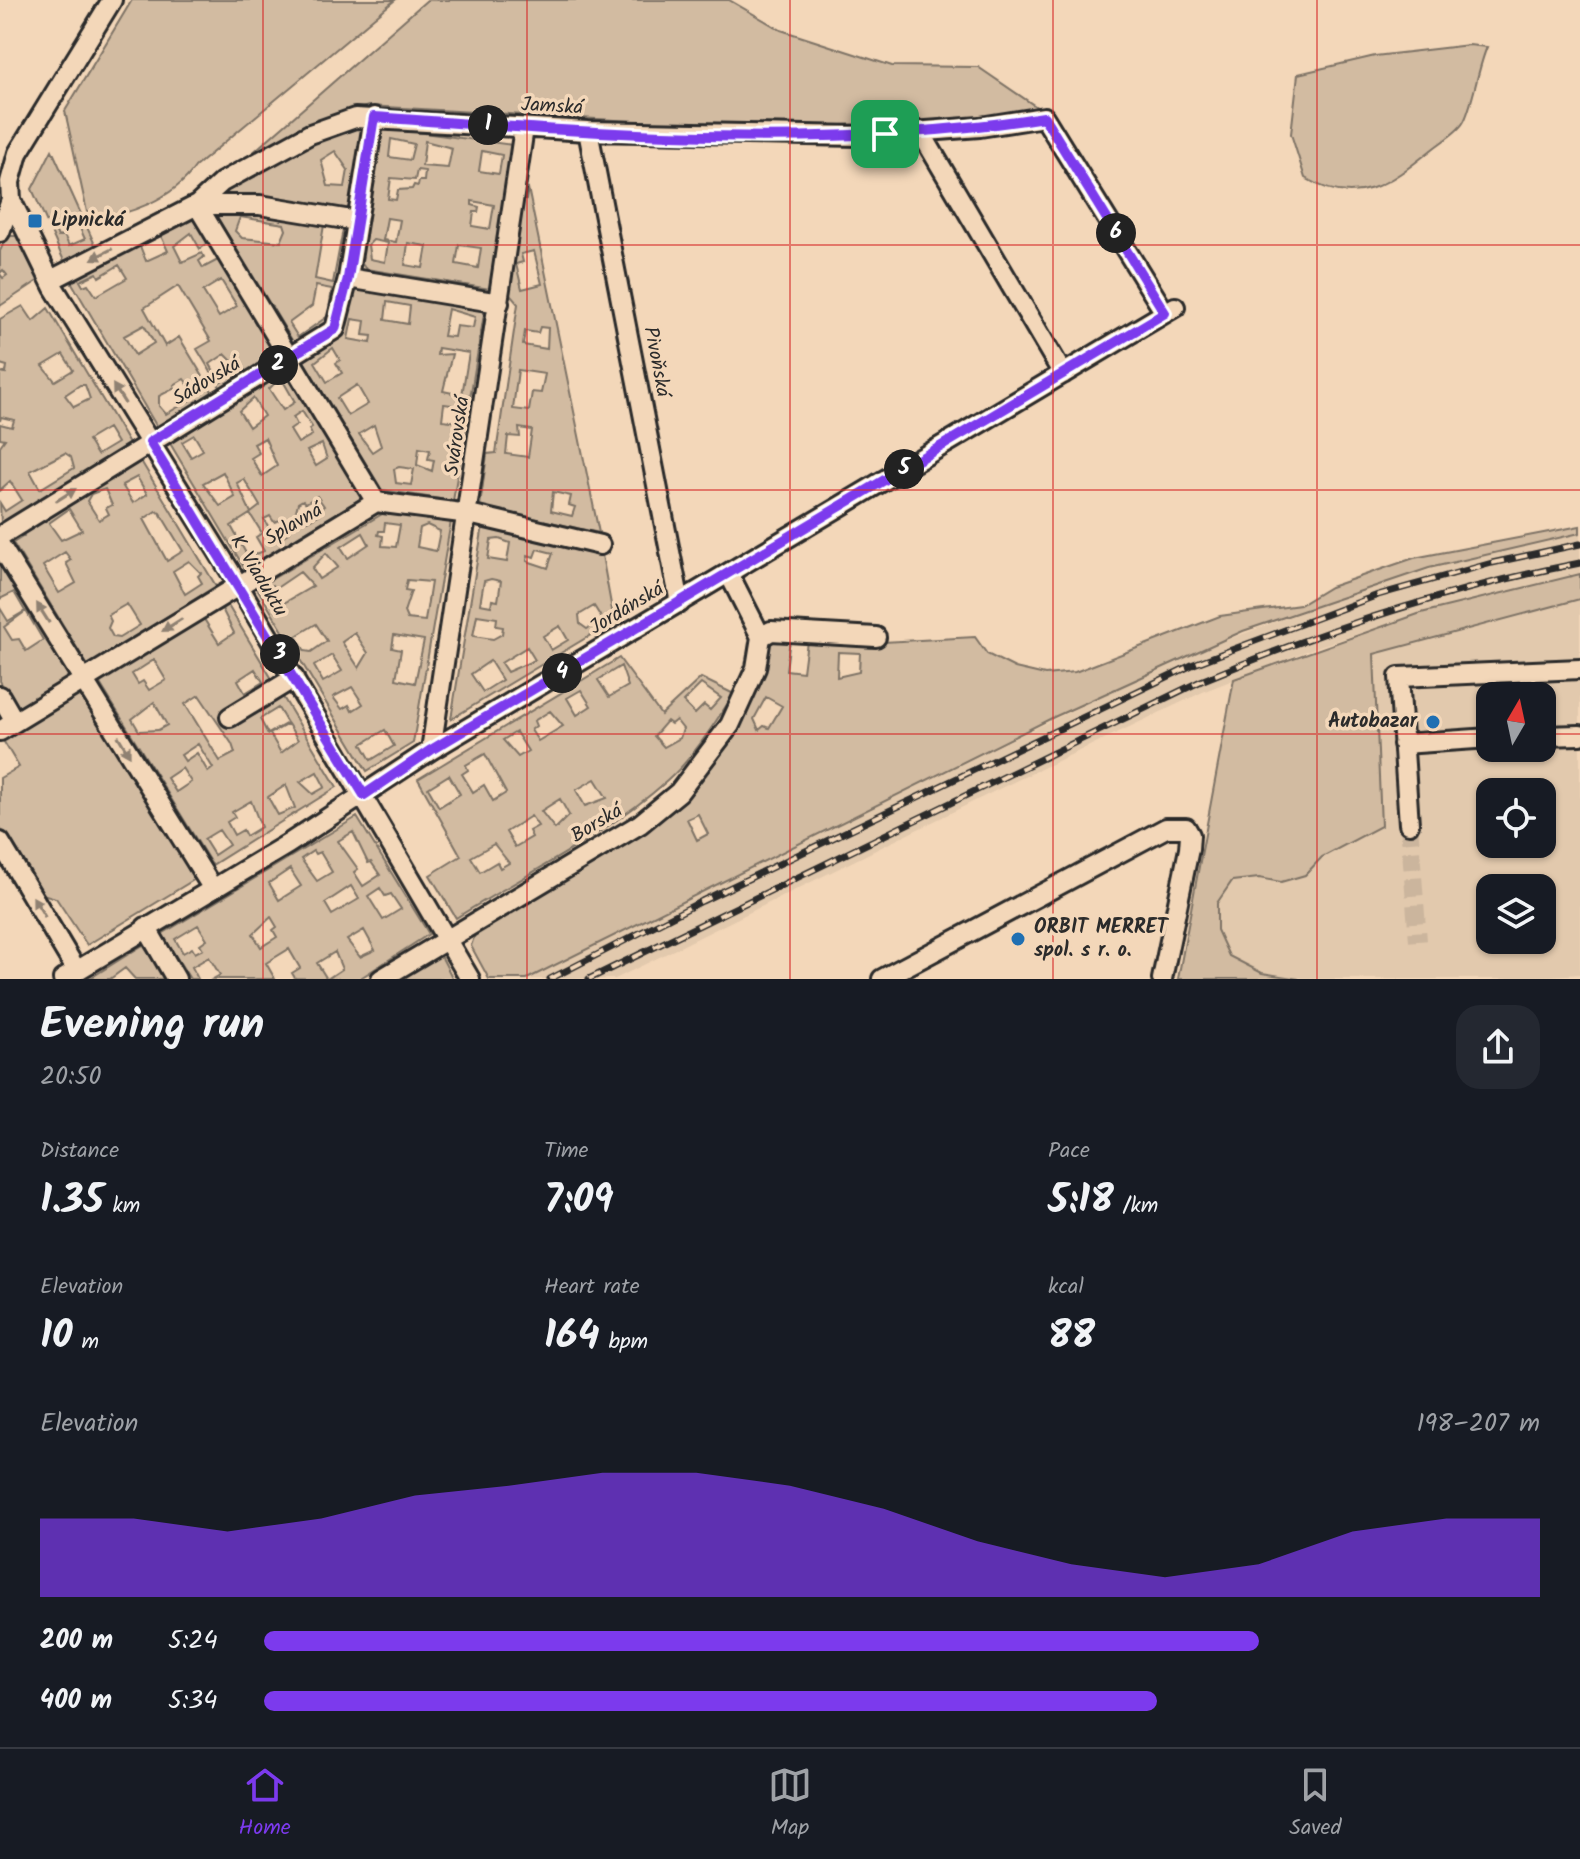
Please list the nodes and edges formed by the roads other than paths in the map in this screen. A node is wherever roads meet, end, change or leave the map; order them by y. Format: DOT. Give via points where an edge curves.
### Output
graph roads {
  1 [pos="112,0"];
  2 [pos="374,117"];
  3 [pos="524,128"];
  4 [pos="588,131"];
  5 [pos="920,131"];
  6 [pos="11,200"];
  7 [pos="197,205"];
  8 [pos="357,221"];
  9 [pos="0,232"];
  10 [pos="348,278"];
  11 [pos="51,280"];
  12 [pos="499,303"];
  13 [pos="1170,310"];
  14 [pos="289,359"];
  15 [pos="1063,374"];
  16 [pos="150,442"];
  17 [pos="376,502"];
  18 [pos="469,514"];
  19 [pos="0,536"];
  20 [pos="0,545"];
  21 [pos="600,545"];
  22 [pos="729,574"];
  23 [pos="238,584"];
  24 [pos="680,603"];
  25 [pos="761,637"];
  26 [pos="876,637"];
  27 [pos="1580,669"];
  28 [pos="294,678"];
  29 [pos="84,679"];
  30 [pos="0,696"];
  31 [pos="230,717"];
  32 [pos="8,727"];
  33 [pos="1580,735"];
  34 [pos="1556,736"];
  35 [pos="1476,739"];
  36 [pos="1403,744"];
  37 [pos="431,750"];
  38 [pos="364,795"];
  39 [pos="1409,824"];
  40 [pos="2,849"];
  41 [pos="213,889"];
  42 [pos="146,927"];
  43 [pos="447,939"];
  44 [pos="70,975"];
  45 [pos="176,979"];
  46 [pos="381,979"];
  47 [pos="470,979"];
  48 [pos="882,979"];
  49 [pos="1162,979"];
  1 -- 6 [label="street" via="18,153"];
  2 -- 3 [label="street, Jamská"];
  2 -- 7 [label="street, Jamská" via="310,134 222,182"];
  2 -- 8 [label="street, Sádovská"];
  3 -- 4 [label="street, Jamská"];
  3 -- 12 [label="street, Svárovská"];
  4 -- 5 [label="street, Jamská" via="859,136"];
  4 -- 24 [label="street, Pivoňská"];
  5 -- 13 [label="street, Jamská" via="1044,117"];
  5 -- 15 [label="street"];
  6 -- 9 [label="street"];
  6 -- 11 [label="street, K Viaduktu"];
  7 -- 8 [label="street" via="260,205"];
  7 -- 11 [label="street, Jamská, one-way"];
  7 -- 14 [label="street"];
  8 -- 10 [label="street, Sádovská"];
  10 -- 12 [label="street"];
  10 -- 14 [label="street, Sádovská" via="335,329"];
  16 -- 11 [label="street, K Viaduktu, one-way"];
  12 -- 18 [label="street, Svárovská"];
  13 -- 15 [label="street, Jordánská"];
  14 -- 16 [label="street, Sádovská"];
  14 -- 17 [label="street"];
  15 -- 22 [label="street, Jordánská"];
  19 -- 16 [label="street, Sádovská, one-way"];
  16 -- 23 [label="street, K Viaduktu"];
  17 -- 18 [label="street"];
  17 -- 23 [label="street, Splavná"];
  18 -- 21 [label="street"];
  18 -- 37 [label="street, Svárovská"];
  29 -- 20 [label="street, one-way"];
  22 -- 24 [label="street, Jordánská"];
  22 -- 25 [label="street"];
  23 -- 28 [label="street, K Viaduktu"];
  23 -- 29 [label="street, Splavná, one-way"];
  24 -- 37 [label="street, Jordánská"];
  25 -- 26 [label="street" via="771,631"];
  25 -- 43 [label="street, Borská" via="756,668 730,725 679,792 640,824"];
  27 -- 36 [label="street" via="1399,677"];
  28 -- 31 [label="street"];
  28 -- 38 [label="street, K Viaduktu"];
  29 -- 32 [label="street, Splavná"];
  29 -- 41 [label="street, one-way"];
  30 -- 32 [label="street"];
  33 -- 34 [label="street"];
  35 -- 36 [label="street"];
  36 -- 39 [label="street"];
  37 -- 38 [label="street, Jordánská"];
  38 -- 41 [label="street, Jordánská"];
  38 -- 43 [label="street, K Viaduktu"];
  44 -- 40 [label="street, one-way"];
  41 -- 42 [label="street, Jordánská"];
  42 -- 44 [label="street, Jordánská"];
  42 -- 45 [label="street"];
  43 -- 46 [label="street, Borská"];
  43 -- 47 [label="street, K Viaduktu"];
  48 -- 49 [label="street" via="1166,828 1186,828 1189,849"];
}
